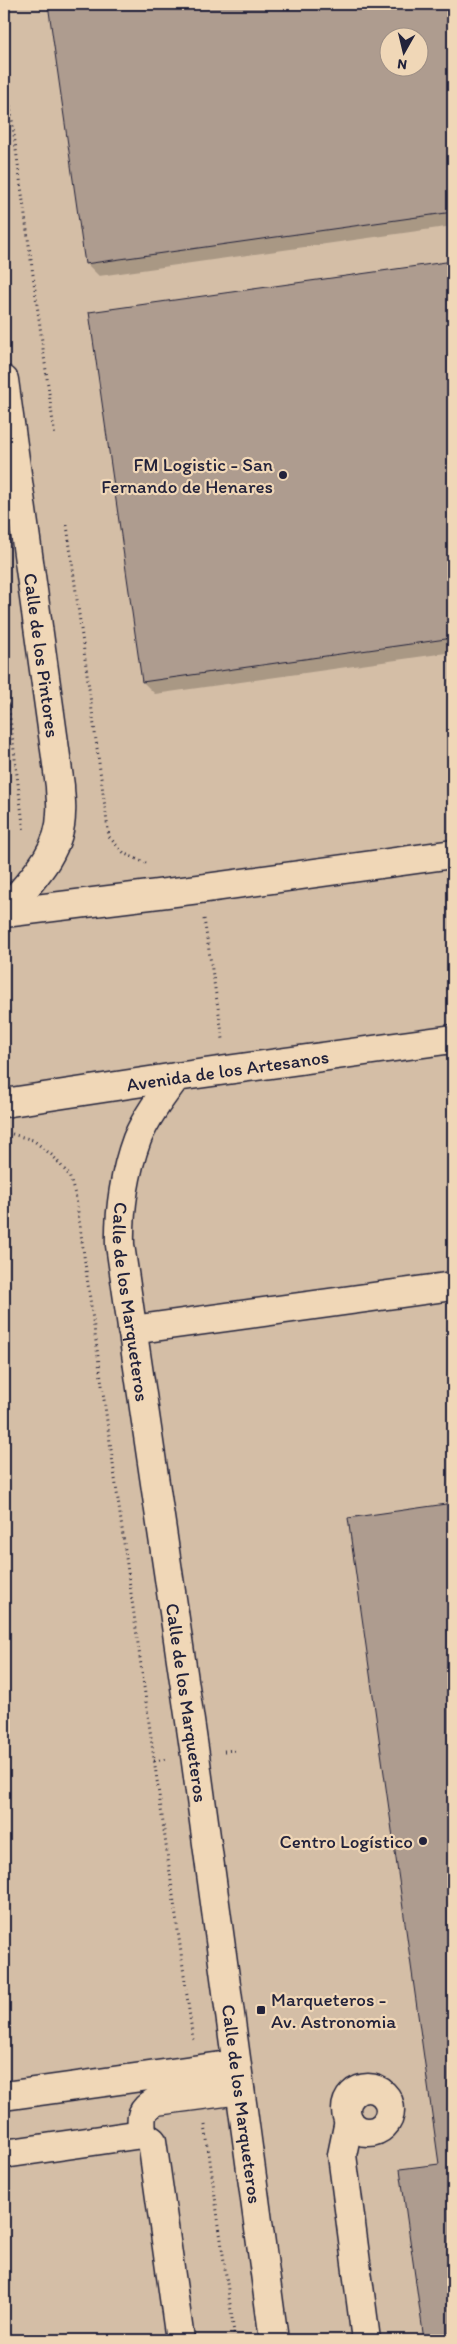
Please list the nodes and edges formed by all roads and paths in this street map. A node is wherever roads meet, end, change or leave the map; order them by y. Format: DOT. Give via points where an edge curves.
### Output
graph roads {
  1 [pos="4,61"];
  2 [pos="4,380"];
  3 [pos="55,437"];
  4 [pos="67,525"];
  5 [pos="4,669"];
  6 [pos="24,839"];
  7 [pos="453,854"];
  8 [pos="150,865"];
  9 [pos="199,889"];
  10 [pos="4,912"];
  11 [pos="453,1039"];
  12 [pos="228,1070"];
  13 [pos="176,1077"];
  14 [pos="4,1103"];
  15 [pos="6,1133"];
  16 [pos="453,1286"];
  17 [pos="132,1330"];
  18 [pos="238,2077"];
  19 [pos="199,2082"];
  20 [pos="4,2096"];
  21 [pos="348,2121"];
  22 [pos="142,2134"];
  23 [pos="4,2154"];
  24 [pos="180,2340"];
  25 [pos="235,2340"];
  26 [pos="274,2340"];
  27 [pos="366,2340"];
  1 -- 3 [label="path"];
  2 -- 10 [label="street, Calle de los Pintores" via="62,815 43,867"];
  4 -- 8 [label="path" via="109,837 125,854"];
  5 -- 6 [label="path"];
  7 -- 9 [label="street"];
  9 -- 10 [label="street"];
  9 -- 12 [label="path"];
  11 -- 12 [label="street, Avenida de los Artesanos"];
  12 -- 13 [label="street, Avenida de los Artesanos"];
  13 -- 14 [label="street, Avenida de los Artesanos"];
  13 -- 17 [label="street, Calle de los Marqueteros" via="138,1138 127,1175 120,1245"];
  15 -- 19 [label="path" via="33,1140 53,1156 70,1175 76,1198"];
  16 -- 17 [label="street"];
  17 -- 18 [label="street, Calle de los Marqueteros" via="194,1745"];
  18 -- 19 [label="street"];
  18 -- 26 [label="street, Calle de los Marqueteros"];
  19 -- 20 [label="street"];
  19 -- 22 [label="street" via="145,2107 141,2116"];
  19 -- 25 [label="path"];
  21 -- 27 [label="street" via="342,2155"];
  22 -- 23 [label="street"];
  22 -- 24 [label="street" via="152,2141"];
}
